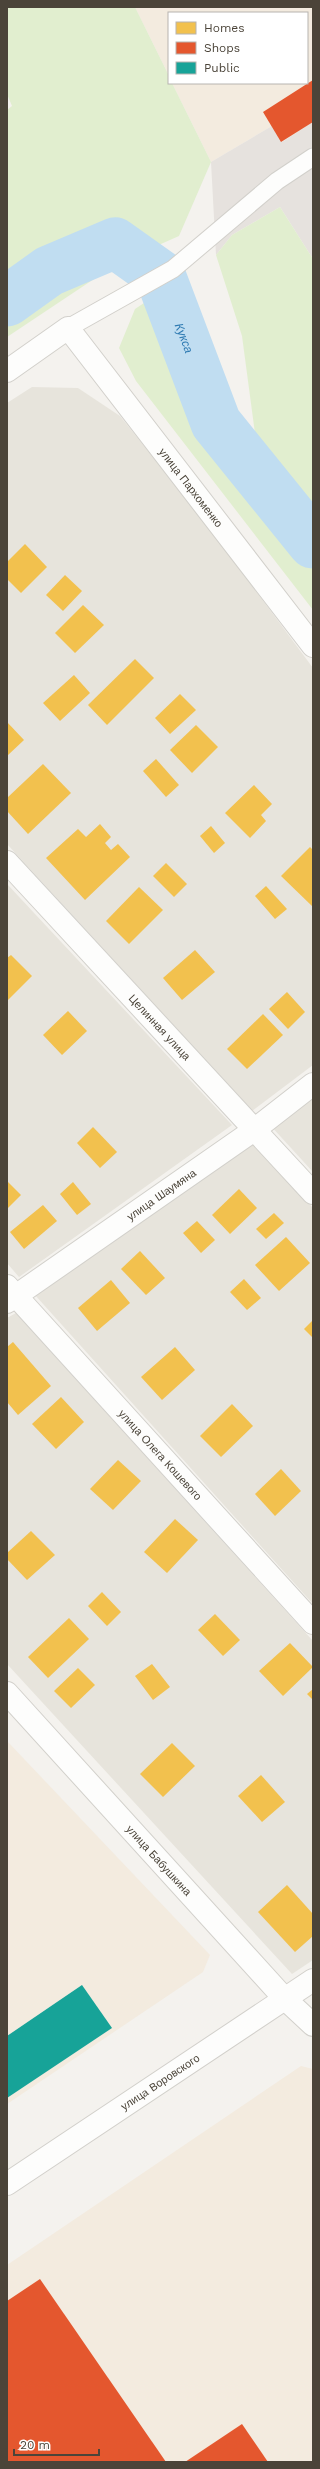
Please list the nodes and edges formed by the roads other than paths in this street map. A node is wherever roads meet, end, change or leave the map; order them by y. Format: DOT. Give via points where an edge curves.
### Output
graph roads {
  1 [pos="313,157"];
  2 [pos="68,328"];
  3 [pos="7,371"];
  4 [pos="313,646"];
  5 [pos="7,862"];
  6 [pos="313,1084"];
  7 [pos="254,1130"];
  8 [pos="313,1193"];
  9 [pos="10,1295"];
  10 [pos="313,1623"];
  11 [pos="7,1693"];
  12 [pos="313,1980"];
  13 [pos="284,1998"];
  14 [pos="313,2025"];
  15 [pos="7,2184"];
  1 -- 2 [label="lane" via="277,181 173,269"];
  2 -- 3 [label="street"];
  2 -- 4 [label="street, улица Пархоменко"];
  5 -- 7 [label="street, Целинная улица"];
  6 -- 7 [label="street, улица Шаумяна"];
  7 -- 8 [label="street, Целинная улица"];
  7 -- 9 [label="street, улица Шаумяна"];
  9 -- 10 [label="street, улица Олега Кошевого"];
  11 -- 13 [label="street, улица Бабушкина"];
  12 -- 13 [label="street, улица Воровского"];
  13 -- 14 [label="street, улица Бабушкина"];
  13 -- 15 [label="street, улица Воровского"];
}
